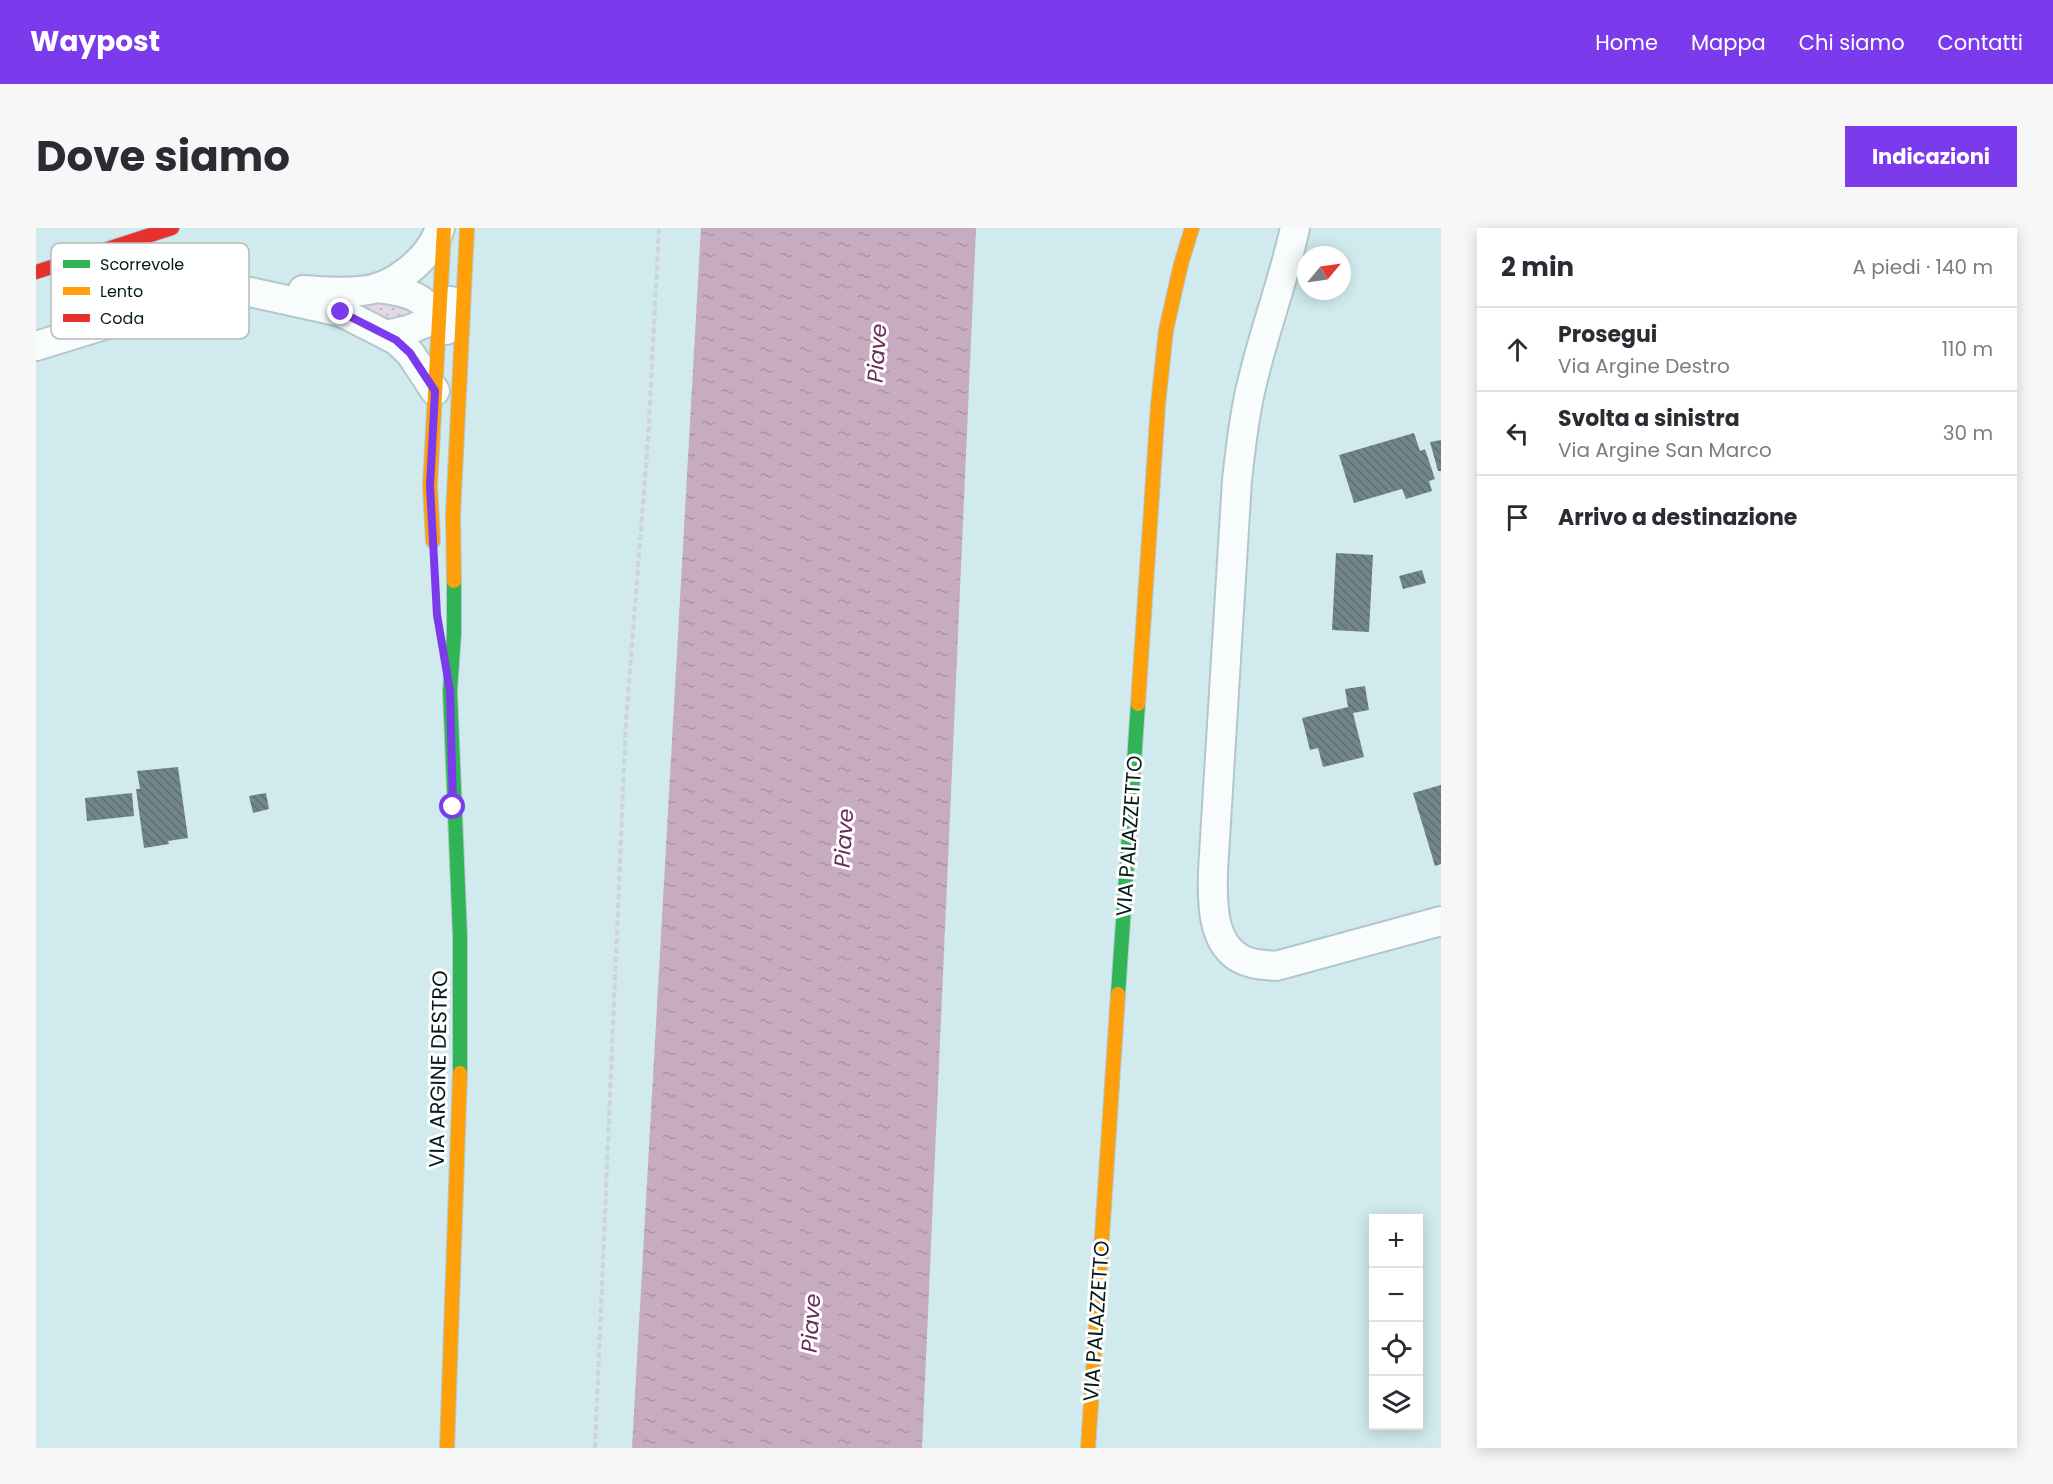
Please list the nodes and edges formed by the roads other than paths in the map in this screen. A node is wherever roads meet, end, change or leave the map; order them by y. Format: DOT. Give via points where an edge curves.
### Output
graph roads {
  1 [pos="172,228"];
  2 [pos="442,228"];
  3 [pos="457,228"];
  4 [pos="467,228"];
  5 [pos="1192,228"];
  6 [pos="1295,228"];
  7 [pos="126,243"];
  8 [pos="51,267"];
  9 [pos="36,272"];
  10 [pos="377,288"];
  11 [pos="250,292"];
  12 [pos="438,318"];
  13 [pos="386,335"];
  14 [pos="59,339"];
  15 [pos="36,346"];
  16 [pos="447,389"];
  17 [pos="433,554"];
  18 [pos="441,636"];
  19 [pos="450,691"];
  20 [pos="1441,921"];
  21 [pos="447,1448"];
  22 [pos="1088,1448"];
  1 -- 7 [label="main road"];
  2 -- 10 [label="street" via="416,266"];
  2 -- 12 [label="main road"];
  3 -- 12 [label="street" via="452,300"];
  4 -- 16 [label="main road, VIA ARGINE DESTRO"];
  5 -- 22 [label="main road, VIA PALAZZETTO" via="1166,330 1158,405"];
  6 -- 20 [label="street" via="1254,376 1237,480 1212,903 1216,928 1231,953 1251,963 1276,966"];
  8 -- 9 [label="main road"];
  10 -- 11 [label="street" via="277,288"];
  10 -- 12 [label="street" via="402,291 425,302"];
  11 -- 13 [label="street" via="341,312"];
  12 -- 13 [label="street"];
  12 -- 16 [label="street" via="450,335"];
  13 -- 16 [label="street"];
  14 -- 15 [label="street"];
  16 -- 17 [label="main road, VIA ARGINE DESTRO" via="430,486"];
  16 -- 19 [label="main road, VIA ARGINE DESTRO" via="453,515 454,634"];
  18 -- 19 [label="main road, VIA ARGINE DESTRO"];
  19 -- 21 [label="main road, VIA ARGINE DESTRO" via="461,1038"];
}
